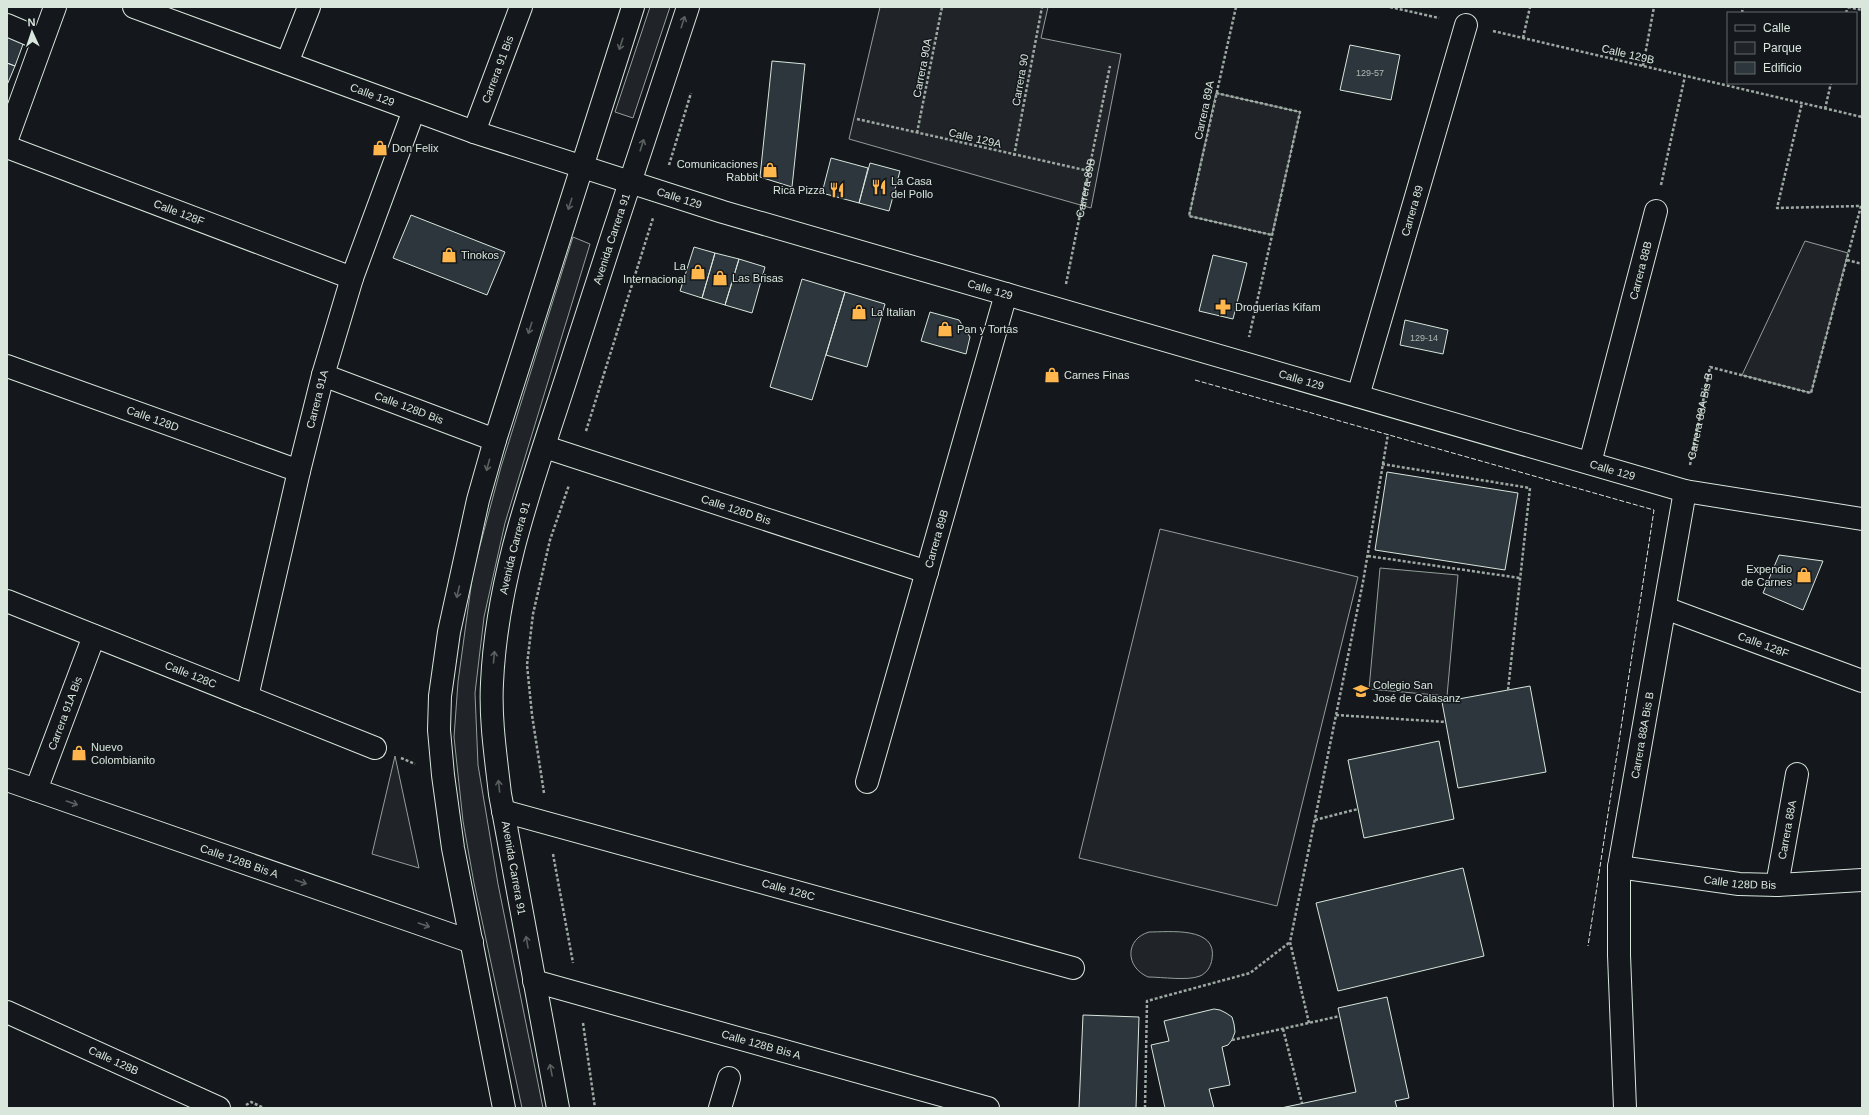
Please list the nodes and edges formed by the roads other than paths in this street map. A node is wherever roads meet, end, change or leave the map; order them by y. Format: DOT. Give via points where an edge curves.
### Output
graph roads {
  1 [pos="54,7"];
  2 [pos="134,7"];
  3 [pos="309,7"];
  4 [pos="521,7"];
  5 [pos="634,7"];
  6 [pos="688,7"];
  7 [pos="1466,24"];
  8 [pos="7,25"];
  9 [pos="42,40"];
  10 [pos="287,63"];
  11 [pos="414,110"];
  12 [pos="474,132"];
  13 [pos="7,139"];
  14 [pos="7,147"];
  15 [pos="582,167"];
  16 [pos="630,182"];
  17 [pos="1656,211"];
  18 [pos="352,278"];
  19 [pos="1006,294"];
  20 [pos="7,366"];
  21 [pos="323,376"];
  22 [pos="1358,396"];
  23 [pos="495,440"];
  24 [pos="544,447"];
  25 [pos="1590,463"];
  26 [pos="299,471"];
  27 [pos="1685,491"];
  28 [pos="1862,519"];
  29 [pos="927,572"];
  30 [pos="7,601"];
  31 [pos="1665,608"];
  32 [pos="94,636"];
  33 [pos="1862,681"];
  34 [pos="247,697"];
  35 [pos="375,748"];
  36 [pos="1797,774"];
  37 [pos="7,780"];
  38 [pos="867,782"];
  39 [pos="36,790"];
  40 [pos="503,810"];
  41 [pos="1619,868"];
  42 [pos="1862,880"];
  43 [pos="1777,885"];
  44 [pos="472,942"];
  45 [pos="1073,968"];
  46 [pos="534,981"];
  47 [pos="7,1012"];
  48 [pos="729,1078"];
  49 [pos="219,1108"];
  50 [pos="504,1108"];
  51 [pos="558,1108"];
  52 [pos="720,1108"];
  53 [pos="988,1108"];
  54 [pos="1625,1108"];
  1 -- 9 [label="street"];
  2 -- 10 [label="street, Calle 129"];
  3 -- 10 [label="street"];
  4 -- 12 [label="street, Carrera 91 Bis"];
  5 -- 15 [label="street, one-way"];
  16 -- 6 [label="street, Avenida Carrera 91, one-way"];
  7 -- 22 [label="street, Carrera 89"];
  8 -- 9 [label="street"];
  9 -- 13 [label="street"];
  10 -- 11 [label="street, Calle 129"];
  11 -- 12 [label="street, Calle 129"];
  11 -- 18 [label="street, Carrera 91A"];
  12 -- 15 [label="street, Calle 129"];
  14 -- 18 [label="street, Calle 128F"];
  15 -- 16 [label="street, Calle 129"];
  15 -- 23 [label="street, one-way"];
  16 -- 19 [label="street, Calle 129" via="723,212"];
  16 -- 24 [label="street, Avenida Carrera 91"];
  17 -- 25 [label="street, Carrera 88B"];
  18 -- 21 [label="street, Carrera 91A"];
  19 -- 22 [label="street, Calle 129"];
  19 -- 29 [label="street, Carrera 89B"];
  20 -- 26 [label="street, Calle 128D"];
  21 -- 23 [label="street, Calle 128D Bis"];
  21 -- 26 [label="street, Carrera 91A"];
  22 -- 25 [label="street, Calle 129"];
  23 -- 44 [label="street, one-way" via="478,500 449,632 440,696 439,730 443,775 453,848"];
  24 -- 29 [label="street, Calle 128D Bis"];
  40 -- 24 [label="street, Avenida Carrera 91, one-way" via="492,685 499,610 516,536"];
  25 -- 27 [label="street, Calle 129"];
  26 -- 34 [label="street, Carrera 91A"];
  27 -- 28 [label="street, Calle 129"];
  27 -- 31 [label="street, Carrera 88A Bis B"];
  29 -- 38 [label="street, Carrera 89B"];
  30 -- 32 [label="street, Calle 128C"];
  31 -- 33 [label="street, Calle 128F"];
  31 -- 41 [label="street, Carrera 88A Bis B"];
  32 -- 34 [label="street, Calle 128C"];
  32 -- 39 [label="street, Carrera 91A Bis"];
  34 -- 35 [label="street, Calle 128C"];
  36 -- 43 [label="street, Carrera 88A"];
  37 -- 39 [label="street, Calle 128B Bis A"];
  39 -- 44 [label="street, Calle 128B Bis A, one-way"];
  40 -- 45 [label="street, Calle 128C"];
  46 -- 40 [label="street, Avenida Carrera 91, one-way"];
  41 -- 43 [label="street, Calle 128D Bis" via="1739,884"];
  41 -- 54 [label="street, Carrera 88A Bis B" via="1619,954"];
  42 -- 43 [label="street, Calle 128D Bis"];
  44 -- 50 [label="street"];
  51 -- 46 [label="street, Avenida Carrera 91, one-way"];
  46 -- 53 [label="street, Calle 128B Bis A"];
  47 -- 49 [label="street, Calle 128B"];
  48 -- 52 [label="street"];
}
